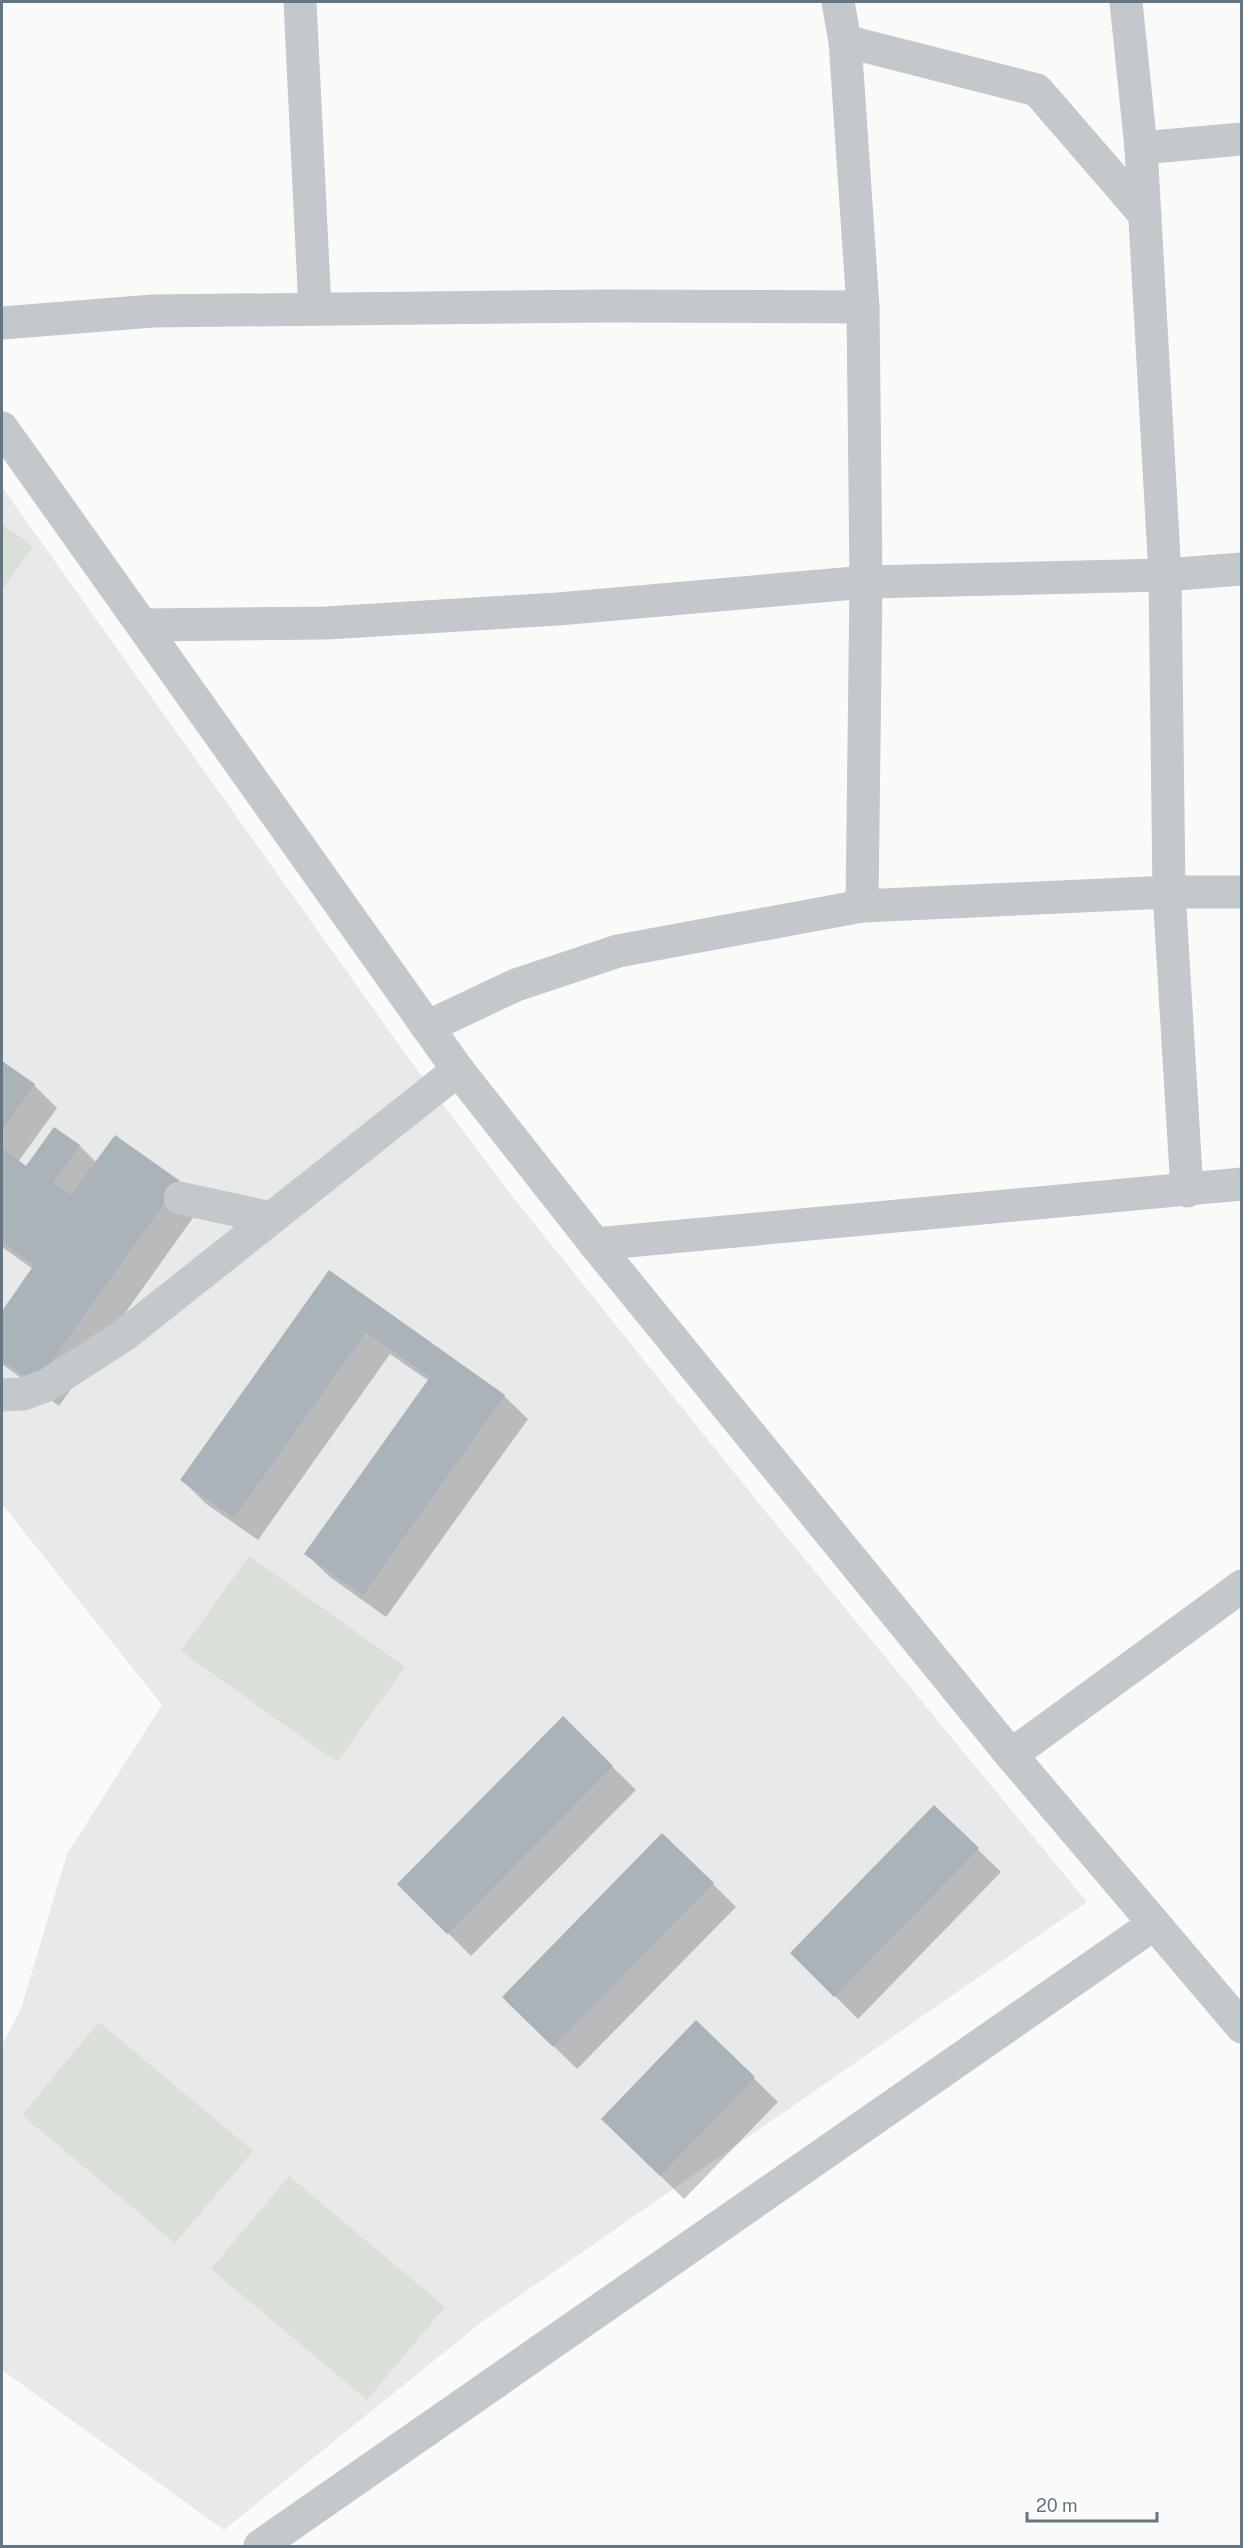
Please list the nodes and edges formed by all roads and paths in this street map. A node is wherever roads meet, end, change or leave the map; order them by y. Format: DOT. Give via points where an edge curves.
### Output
graph roads {
  1 [pos="300,2"];
  2 [pos="838,2"];
  3 [pos="1126,2"];
  4 [pos="845,41"];
  5 [pos="1242,139"];
  6 [pos="1141,148"];
  7 [pos="1145,215"];
  8 [pos="863,308"];
  9 [pos="315,309"];
  10 [pos="2,323"];
  11 [pos="2,428"];
  12 [pos="1242,569"];
  13 [pos="1165,575"];
  14 [pos="866,582"];
  15 [pos="143,625"];
  16 [pos="1169,892"];
  17 [pos="1242,892"];
  18 [pos="862,906"];
  19 [pos="427,1027"];
  20 [pos="458,1070"];
  21 [pos="1242,1184"];
  22 [pos="1187,1191"];
  23 [pos="180,1198"];
  24 [pos="271,1218"];
  25 [pos="595,1244"];
  26 [pos="2,1395"];
  27 [pos="1242,1586"];
  28 [pos="1011,1755"];
  29 [pos="1154,1924"];
  30 [pos="1242,2027"];
  31 [pos="260,2547"];
  1 -- 9 [label="street"];
  2 -- 4 [label="street"];
  3 -- 6 [label="street"];
  4 -- 7 [label="street" via="1037,90"];
  4 -- 8 [label="street"];
  5 -- 6 [label="street"];
  6 -- 7 [label="street"];
  7 -- 13 [label="street"];
  8 -- 9 [label="street"];
  8 -- 14 [label="street"];
  9 -- 10 [label="street" via="153,311"];
  11 -- 15 [label="street"];
  12 -- 13 [label="street"];
  13 -- 14 [label="street"];
  13 -- 16 [label="street"];
  14 -- 15 [label="street" via="558,609 326,623"];
  14 -- 18 [label="street"];
  15 -- 19 [label="street"];
  16 -- 17 [label="street"];
  16 -- 18 [label="street"];
  16 -- 22 [label="street"];
  18 -- 19 [label="street" via="618,951 516,985"];
  19 -- 20 [label="street"];
  20 -- 24 [label="street"];
  20 -- 25 [label="street"];
  21 -- 22 [label="street"];
  22 -- 25 [label="street"];
  23 -- 24 [label="street"];
  24 -- 26 [label="street" via="123,1336 47,1385 23,1394"];
  25 -- 28 [label="street"];
  27 -- 28 [label="street"];
  28 -- 29 [label="street"];
  29 -- 30 [label="street"];
  29 -- 31 [label="street"];
}
